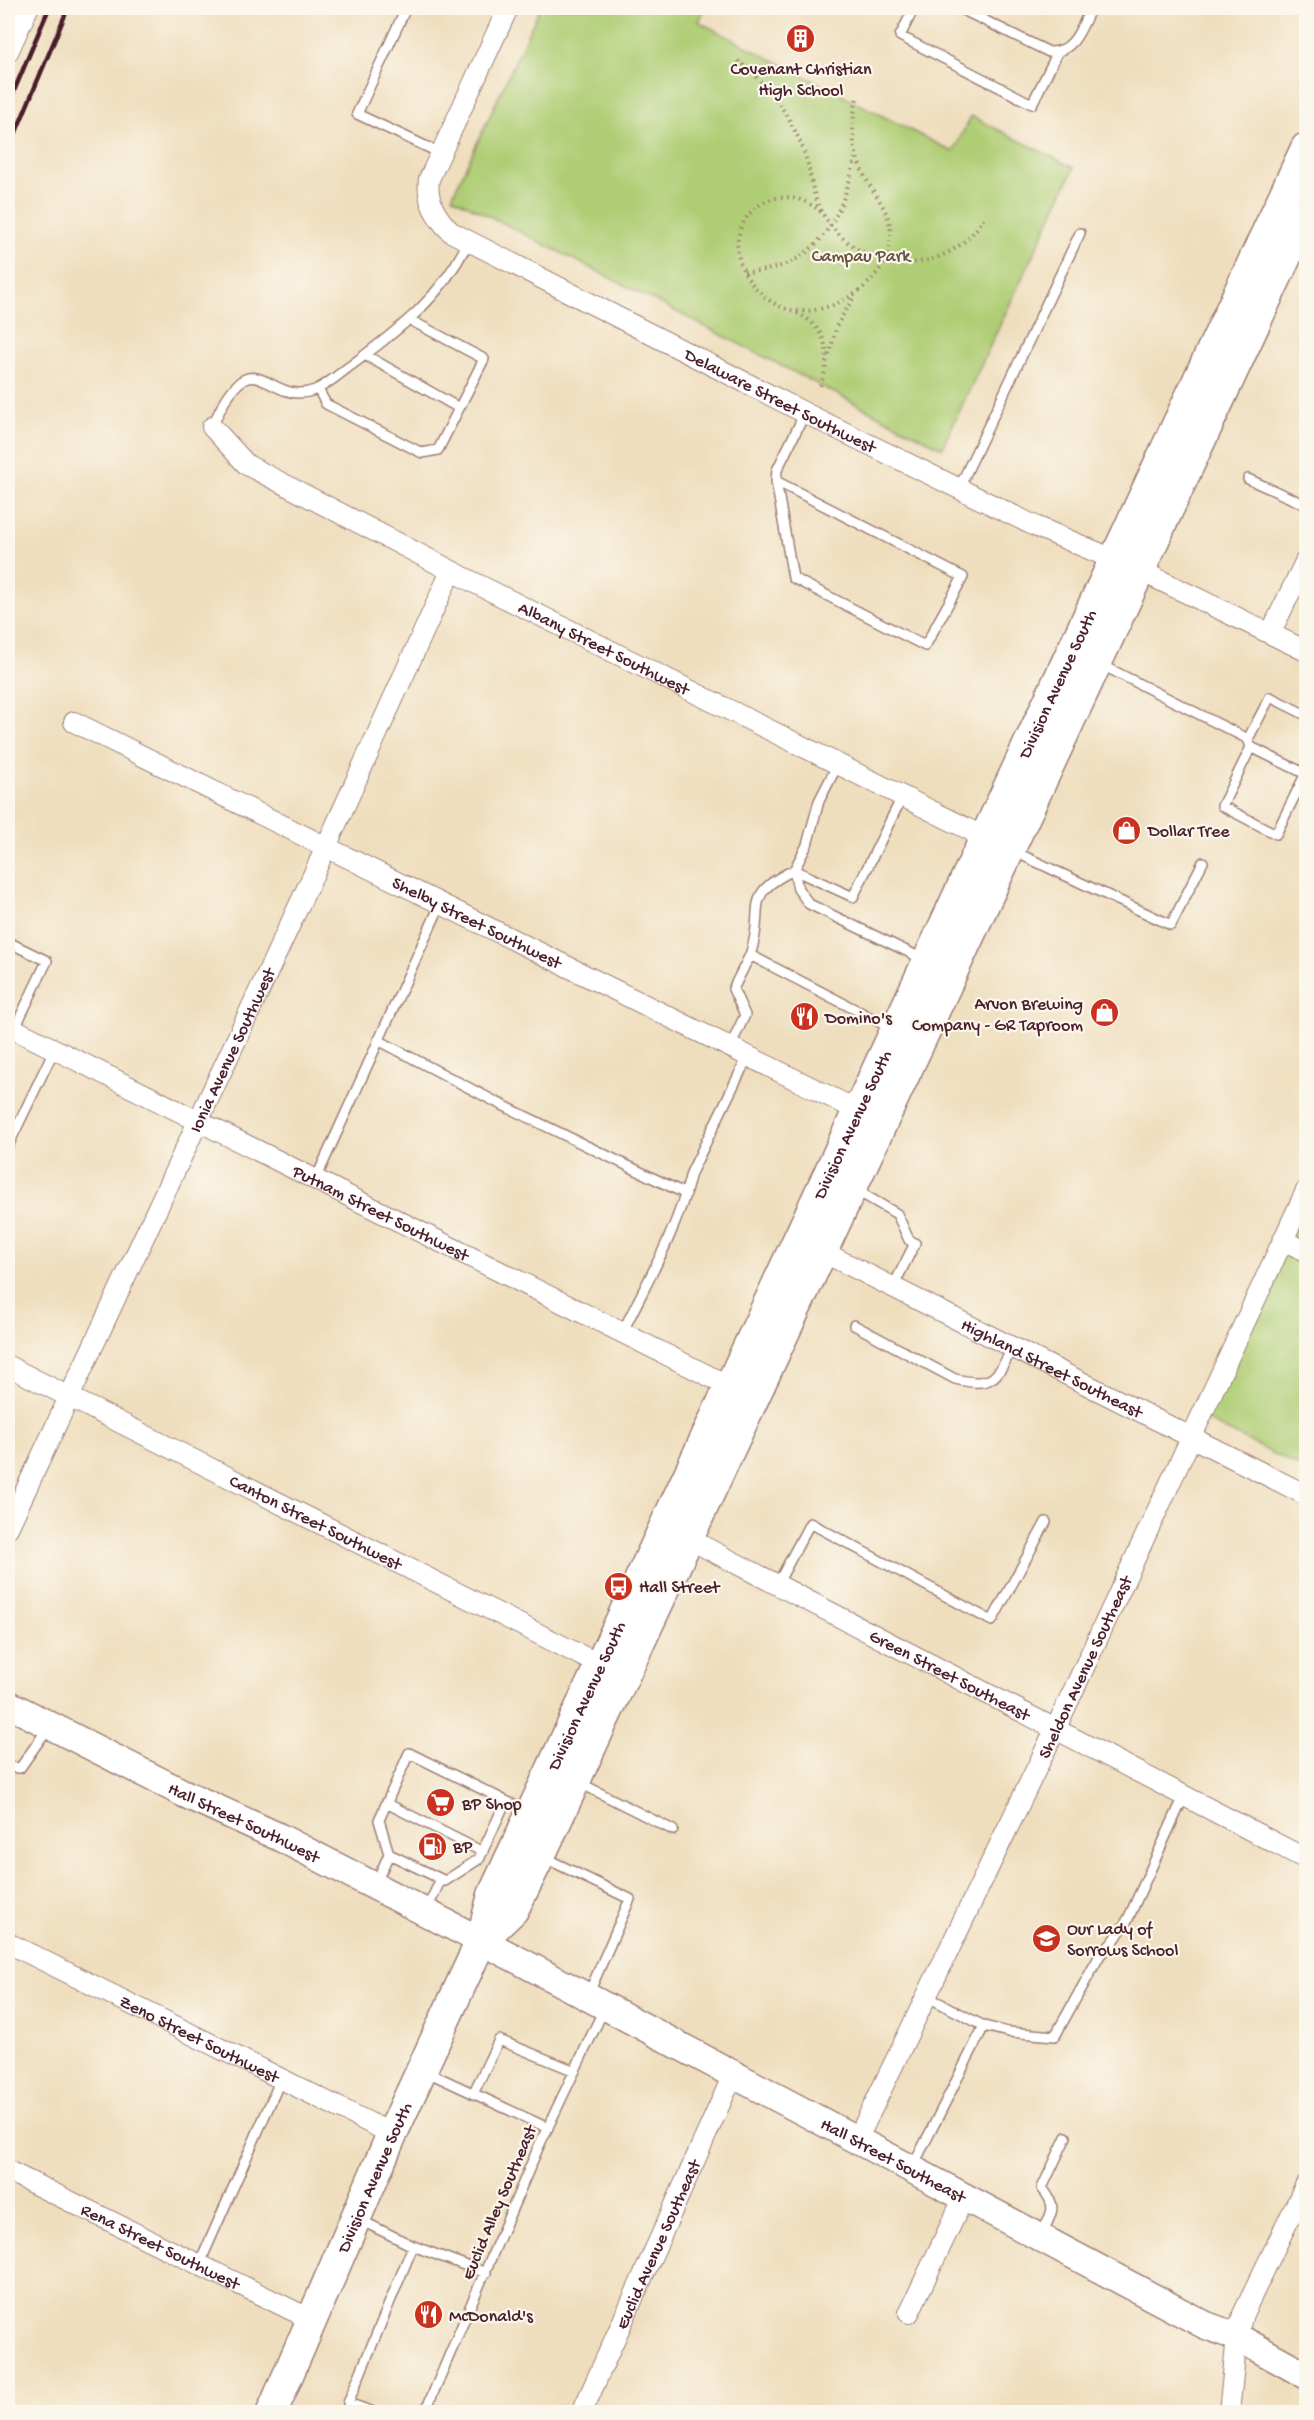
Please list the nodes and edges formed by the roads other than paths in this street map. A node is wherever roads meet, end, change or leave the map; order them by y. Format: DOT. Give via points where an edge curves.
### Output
graph roads {
  1 [pos="28,8"];
  2 [pos="406,8"];
  3 [pos="508,8"];
  4 [pos="914,8"];
  5 [pos="959,8"];
  6 [pos="1091,8"];
  7 [pos="8,52"];
  8 [pos="1058,52"];
  9 [pos="1306,148"];
  10 [pos="440,153"];
  11 [pos="1306,214"];
  12 [pos="1080,233"];
  13 [pos="468,242"];
  14 [pos="410,320"];
  15 [pos="365,355"];
  16 [pos="318,389"];
  17 [pos="459,408"];
  18 [pos="805,413"];
  19 [pos="212,427"];
  20 [pos="1248,478"];
  21 [pos="776,481"];
  22 [pos="959,488"];
  23 [pos="1306,505"];
  24 [pos="1306,560"];
  25 [pos="1127,565"];
  26 [pos="451,571"];
  27 [pos="1271,632"];
  28 [pos="1306,651"];
  29 [pos="1098,663"];
  30 [pos="1306,715"];
  31 [pos="74,722"];
  32 [pos="1250,743"];
  33 [pos="838,764"];
  34 [pos="1306,774"];
  35 [pos="902,796"];
  36 [pos="983,837"];
  37 [pos="326,846"];
  38 [pos="1011,850"];
  39 [pos="1203,862"];
  40 [pos="794,870"];
  41 [pos="441,903"];
  42 [pos="8,942"];
  43 [pos="750,955"];
  44 [pos="927,962"];
  45 [pos="11,1028"];
  46 [pos="895,1031"];
  47 [pos="378,1040"];
  48 [pos="54,1050"];
  49 [pos="739,1051"];
  50 [pos="871,1116"];
  51 [pos="197,1122"];
  52 [pos="8,1146"];
  53 [pos="315,1181"];
  54 [pos="852,1188"];
  55 [pos="1306,1191"];
  56 [pos="686,1194"];
  57 [pos="1284,1241"];
  58 [pos="810,1246"];
  59 [pos="1306,1251"];
  60 [pos="893,1287"];
  61 [pos="854,1325"];
  62 [pos="622,1333"];
  63 [pos="1013,1347"];
  64 [pos="8,1366"];
  65 [pos="743,1393"];
  66 [pos="67,1397"];
  67 [pos="1193,1437"];
  68 [pos="1306,1495"];
  69 [pos="1046,1522"];
  70 [pos="8,1528"];
  71 [pos="689,1539"];
  72 [pos="777,1585"];
  73 [pos="613,1671"];
  74 [pos="8,1704"];
  75 [pos="50,1726"];
  76 [pos="1055,1730"];
  77 [pos="8,1767"];
  78 [pos="575,1781"];
  79 [pos="1184,1796"];
  80 [pos="386,1803"];
  81 [pos="519,1807"];
  82 [pos="673,1830"];
  83 [pos="408,1850"];
  84 [pos="389,1854"];
  85 [pos="540,1856"];
  86 [pos="426,1859"];
  87 [pos="492,1859"];
  88 [pos="1306,1859"];
  89 [pos="402,1861"];
  90 [pos="441,1866"];
  91 [pos="421,1869"];
  92 [pos="439,1878"];
  93 [pos="374,1886"];
  94 [pos="425,1912"];
  95 [pos="481,1941"];
  96 [pos="8,1943"];
  97 [pos="926,1996"];
  98 [pos="596,2002"];
  99 [pos="984,2026"];
  100 [pos="422,2069"];
  101 [pos="575,2071"];
  102 [pos="733,2075"];
  103 [pos="282,2079"];
  104 [pos="473,2094"];
  105 [pos="548,2128"];
  106 [pos="392,2134"];
  107 [pos="1066,2137"];
  108 [pos="856,2140"];
  109 [pos="911,2169"];
  110 [pos="8,2171"];
  111 [pos="1306,2184"];
  112 [pos="964,2197"];
  113 [pos="356,2218"];
  114 [pos="1040,2237"];
  115 [pos="413,2246"];
  116 [pos="199,2265"];
  117 [pos="486,2273"];
  118 [pos="909,2313"];
  119 [pos="312,2320"];
  120 [pos="1237,2337"];
  121 [pos="1306,2375"];
  122 [pos="272,2412"];
  123 [pos="373,2412"];
  124 [pos="425,2412"];
  125 [pos="582,2412"];
  126 [pos="1229,2412"];
  1 -- 7 [label="street"];
  2 -- 10 [label="lane" via="357,114"];
  3 -- 10 [label="street"];
  4 -- 8 [label="lane" via="900,36 1032,104"];
  5 -- 8 [label="lane" via="1049,52"];
  6 -- 8 [label="lane" via="1074,42"];
  9 -- 25 [label="main road, Division Avenue South"];
  10 -- 13 [label="street, Delaware Street Southwest" via="429,179 433,209 451,232"];
  11 -- 25 [label="main road, Division Avenue South"];
  12 -- 22 [label="lane"];
  13 -- 14 [label="lane" via="432,300"];
  13 -- 18 [label="street, Delaware Street Southwest"];
  14 -- 15 [label="lane"];
  14 -- 17 [label="lane" via="484,359"];
  15 -- 16 [label="lane"];
  15 -- 17 [label="lane"];
  16 -- 17 [label="lane" via="326,404 422,453 438,450"];
  16 -- 19 [label="lane" via="297,393 259,378 246,378 225,396"];
  18 -- 21 [label="lane" via="777,470"];
  18 -- 22 [label="street, Delaware Street Southwest"];
  19 -- 26 [label="street, Albany Street Southwest" via="247,465"];
  20 -- 23 [label="lane"];
  21 -- 21 [label="lane" via="963,577 925,646 793,578"];
  22 -- 25 [label="street, Delaware Street Southwest"];
  24 -- 27 [label="street"];
  25 -- 27 [label="street, Delaware Street Southwest"];
  25 -- 29 [label="main road, Division Avenue South"];
  25 -- 36 [label="main road, Division Avenue South"];
  26 -- 33 [label="street, Albany Street Southwest"];
  26 -- 37 [label="street, Ionia Avenue Southwest"];
  27 -- 28 [label="street, Delaware Street Southwest"];
  29 -- 32 [label="lane"];
  29 -- 38 [label="main road, Division Avenue South"];
  30 -- 32 [label="lane" via="1270,697"];
  31 -- 37 [label="street, Shelby Street Southwest"];
  32 -- 34 [label="lane"];
  32 -- 34 [label="lane" via="1222,806 1276,834"];
  33 -- 35 [label="street, Albany Street Southwest"];
  33 -- 40 [label="lane" via="819,801 807,845"];
  35 -- 36 [label="street, Albany Street Southwest"];
  35 -- 40 [label="lane" via="853,897"];
  36 -- 38 [label="street, Albany Street Southwest"];
  36 -- 44 [label="main road, Division Avenue South"];
  37 -- 41 [label="street, Shelby Street Southwest"];
  37 -- 51 [label="street, Ionia Avenue Southwest"];
  38 -- 39 [label="lane" via="1171,925"];
  38 -- 50 [label="main road, Division Avenue South"];
  40 -- 43 [label="lane" via="770,882 758,897 756,937"];
  40 -- 44 [label="lane" via="798,890 809,904"];
  41 -- 47 [label="lane"];
  41 -- 49 [label="street, Shelby Street Southwest"];
  42 -- 45 [label="lane" via="47,961"];
  43 -- 46 [label="lane"];
  43 -- 49 [label="lane" via="733,989 745,1015"];
  44 -- 46 [label="main road, Division Avenue South"];
  45 -- 48 [label="street, Putnam Street Southwest"];
  46 -- 50 [label="main road, Division Avenue South"];
  47 -- 53 [label="lane"];
  47 -- 56 [label="lane"];
  48 -- 51 [label="street, Putnam Street Southwest"];
  48 -- 52 [label="lane"];
  49 -- 50 [label="street, Shelby Street Southwest"];
  49 -- 56 [label="lane"];
  50 -- 54 [label="main road, Division Avenue South"];
  50 -- 58 [label="main road, Division Avenue South"];
  51 -- 53 [label="street, Putnam Street Southwest"];
  51 -- 66 [label="street, Ionia Avenue Southwest"];
  53 -- 62 [label="street, Putnam Street Southwest"];
  54 -- 58 [label="main road, Division Avenue South"];
  54 -- 60 [label="lane" via="897,1214 909,1240 915,1243"];
  55 -- 57 [label="street, Sheldon Avenue Southeast"];
  56 -- 62 [label="lane"];
  57 -- 59 [label="street"];
  57 -- 67 [label="street, Sheldon Avenue Southeast"];
  58 -- 60 [label="street, Highland Street Southeast"];
  58 -- 65 [label="main road, Division Avenue South"];
  60 -- 63 [label="street, Highland Street Southeast"];
  61 -- 63 [label="lane" via="955,1379 973,1383 988,1382 999,1374"];
  62 -- 65 [label="street, Putnam Street Southwest"];
  63 -- 67 [label="street, Highland Street Southeast"];
  64 -- 66 [label="street, Canton Street Southwest"];
  65 -- 71 [label="main road, Division Avenue South"];
  65 -- 73 [label="main road, Division Avenue South" via="664,1525"];
  66 -- 70 [label="street, Ionia Avenue Southwest"];
  66 -- 73 [label="street, Canton Street Southwest"];
  67 -- 68 [label="street, Highland Street Southeast"];
  67 -- 76 [label="street, Sheldon Avenue Southeast"];
  69 -- 72 [label="lane" via="993,1621 810,1523"];
  71 -- 72 [label="street, Green Street Southeast"];
  71 -- 73 [label="main road, Division Avenue South"];
  72 -- 76 [label="street, Green Street Southeast"];
  73 -- 78 [label="main road, Division Avenue South"];
  73 -- 81 [label="main road, Division Avenue South"];
  74 -- 75 [label="main road, Hall Street Southwest"];
  75 -- 77 [label="lane" via="20,1768"];
  75 -- 93 [label="main road, Hall Street Southwest"];
  76 -- 79 [label="street, Green Street Southeast"];
  76 -- 97 [label="street, Sheldon Avenue Southeast"];
  78 -- 82 [label="lane"];
  78 -- 85 [label="main road, Division Avenue South"];
  79 -- 88 [label="street, Green Street Southeast"];
  79 -- 99 [label="lane" via="1128,1919 1100,1955 1055,2036"];
  80 -- 81 [label="lane" via="409,1753"];
  80 -- 84 [label="lane" via="379,1820"];
  80 -- 87 [label="lane"];
  81 -- 87 [label="main road, Division Avenue South"];
  83 -- 89 [label="lane"];
  84 -- 89 [label="lane"];
  84 -- 93 [label="lane"];
  85 -- 95 [label="main road, Division Avenue South" via="513,1910"];
  85 -- 98 [label="lane, Euclid Alley Southeast" via="630,1899"];
  86 -- 91 [label="lane"];
  87 -- 92 [label="lane" via="446,1881"];
  87 -- 95 [label="main road, Division Avenue South" via="493,1895"];
  89 -- 91 [label="lane"];
  90 -- 92 [label="lane"];
  91 -- 92 [label="lane"];
  92 -- 94 [label="lane"];
  93 -- 94 [label="main road, Hall Street Southwest"];
  94 -- 95 [label="main road, Hall Street Southwest"];
  95 -- 98 [label="main road, Hall Street Southeast"];
  95 -- 100 [label="main road, Division Avenue South"];
  96 -- 103 [label="street, Zeno Street Southwest"];
  97 -- 99 [label="lane"];
  97 -- 108 [label="street, Sheldon Avenue Southeast"];
  98 -- 101 [label="lane, Euclid Alley Southeast"];
  98 -- 102 [label="main road, Hall Street Southeast"];
  99 -- 109 [label="lane"];
  100 -- 104 [label="lane"];
  100 -- 106 [label="main road, Division Avenue South"];
  101 -- 104 [label="lane" via="499,2040"];
  101 -- 105 [label="lane, Euclid Alley Southeast"];
  102 -- 108 [label="main road, Hall Street Southeast"];
  102 -- 125 [label="street, Euclid Avenue Southeast"];
  103 -- 106 [label="street, Zeno Street Southwest"];
  103 -- 116 [label="lane"];
  104 -- 105 [label="lane"];
  105 -- 117 [label="lane, Euclid Alley Southeast"];
  106 -- 113 [label="main road, Division Avenue South"];
  107 -- 114 [label="lane" via="1042,2188 1052,2199 1053,2210"];
  108 -- 109 [label="main road, Hall Street Southeast"];
  109 -- 112 [label="main road, Hall Street Southeast"];
  110 -- 116 [label="street, Rena Street Southwest"];
  111 -- 120 [label="street" via="1243,2314"];
  112 -- 114 [label="main road, Hall Street Southeast"];
  112 -- 118 [label="street"];
  113 -- 115 [label="lane"];
  113 -- 119 [label="main road, Division Avenue South"];
  114 -- 120 [label="main road, Hall Street Southeast" via="1205,2325"];
  115 -- 117 [label="lane"];
  115 -- 123 [label="lane" via="348,2403"];
  116 -- 119 [label="street, Rena Street Southwest"];
  117 -- 124 [label="lane, Euclid Alley Southeast"];
  119 -- 122 [label="main road, Division Avenue South"];
  120 -- 121 [label="main road, Hall Street Southeast"];
  120 -- 126 [label="street"];
}
